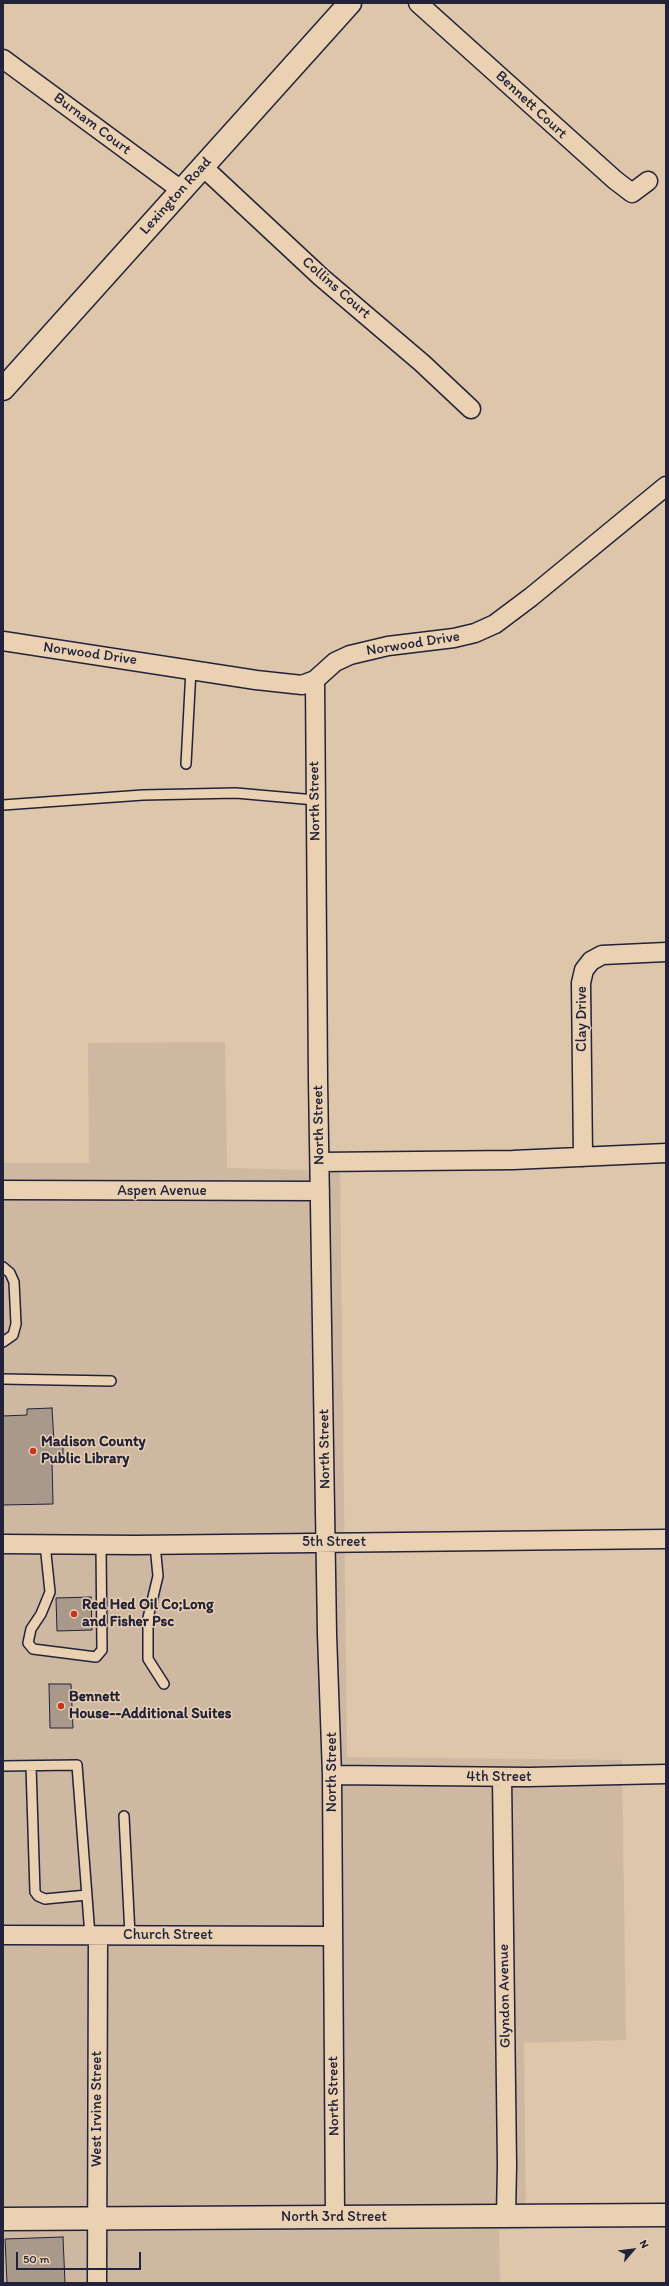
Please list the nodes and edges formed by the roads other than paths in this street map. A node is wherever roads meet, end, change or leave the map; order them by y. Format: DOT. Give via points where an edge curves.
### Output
graph roads {
  1 [pos="350,3"];
  2 [pos="418,3"];
  3 [pos="3,58"];
  4 [pos="202,166"];
  5 [pos="648,181"];
  6 [pos="181,190"];
  7 [pos="3,390"];
  8 [pos="471,409"];
  9 [pos="666,486"];
  10 [pos="657,501"];
  11 [pos="3,641"];
  12 [pos="191,669"];
  13 [pos="315,680"];
  14 [pos="186,764"];
  15 [pos="315,800"];
  16 [pos="3,805"];
  17 [pos="666,952"];
  18 [pos="666,1153"];
  19 [pos="583,1157"];
  20 [pos="320,1162"];
  21 [pos="3,1190"];
  22 [pos="320,1191"];
  23 [pos="3,1267"];
  24 [pos="3,1342"];
  25 [pos="3,1379"];
  26 [pos="111,1381"];
  27 [pos="666,1539"];
  28 [pos="327,1542"];
  29 [pos="3,1544"];
  30 [pos="45,1544"];
  31 [pos="102,1545"];
  32 [pos="155,1545"];
  33 [pos="164,1684"];
  34 [pos="3,1766"];
  35 [pos="31,1766"];
  36 [pos="332,1774"];
  37 [pos="666,1774"];
  38 [pos="502,1777"];
  39 [pos="124,1816"];
  40 [pos="87,1895"];
  41 [pos="3,1935"];
  42 [pos="130,1935"];
  43 [pos="94,1936"];
  44 [pos="332,1936"];
  45 [pos="666,2215"];
  46 [pos="506,2216"];
  47 [pos="335,2217"];
  48 [pos="97,2218"];
  49 [pos="3,2219"];
  50 [pos="96,2283"];
  1 -- 4 [label="street, Lexington Road"];
  2 -- 5 [label="street, Bennett Court" via="615,180 632,193"];
  3 -- 6 [label="street, Burnam Court"];
  4 -- 6 [label="street, Lexington Road"];
  4 -- 8 [label="street, Collins Court" via="321,277 422,363"];
  6 -- 7 [label="street, Lexington Road"];
  9 -- 10 [label="street, Norwood Drive"];
  10 -- 13 [label="street, Norwood Drive" via="494,624 475,633 454,638 388,646 350,655 336,662"];
  11 -- 12 [label="street, Norwood Drive"];
  12 -- 13 [label="street, Norwood Drive" via="289,684 302,685"];
  12 -- 14 [label="lane"];
  13 -- 15 [label="street, North Street"];
  15 -- 16 [label="lane" via="228,793 143,795"];
  15 -- 20 [label="street, North Street"];
  17 -- 19 [label="street, Clay Drive" via="602,955 591,961 584,970 581,983"];
  18 -- 19 [label="street"];
  19 -- 20 [label="street"];
  20 -- 22 [label="street, North Street"];
  21 -- 22 [label="street, Aspen Avenue"];
  22 -- 28 [label="street, North Street"];
  23 -- 24 [label="lane" via="10,1273 14,1282 16,1324 13,1335"];
  25 -- 26 [label="lane"];
  27 -- 28 [label="street, 5th Street"];
  28 -- 32 [label="street, 5th Street"];
  28 -- 36 [label="street, North Street"];
  29 -- 30 [label="street, 5th Street"];
  30 -- 31 [label="street, 5th Street"];
  30 -- 31 [label="lane" via="50,1592 42,1614 31,1629 28,1643 33,1649 96,1657 102,1650"];
  31 -- 32 [label="street, 5th Street"];
  32 -- 33 [label="lane" via="158,1576 148,1618 148,1659"];
  34 -- 35 [label="lane"];
  35 -- 40 [label="lane" via="77,1765"];
  35 -- 40 [label="lane" via="35,1892 45,1899"];
  36 -- 38 [label="street, 4th Street"];
  36 -- 44 [label="street, North Street"];
  37 -- 38 [label="street, 4th Street"];
  38 -- 46 [label="street, Glyndon Avenue"];
  39 -- 42 [label="lane"];
  40 -- 43 [label="lane"];
  41 -- 43 [label="street, Church Street"];
  42 -- 43 [label="street, Church Street"];
  42 -- 44 [label="street, Church Street"];
  43 -- 48 [label="street, West Irvine Street"];
  44 -- 47 [label="street, North Street"];
  45 -- 46 [label="street, North 3rd Street"];
  46 -- 47 [label="street, North 3rd Street"];
  47 -- 48 [label="street, North 3rd Street"];
  48 -- 49 [label="street, North 3rd Street"];
  48 -- 50 [label="street, West Irvine Street"];
}
